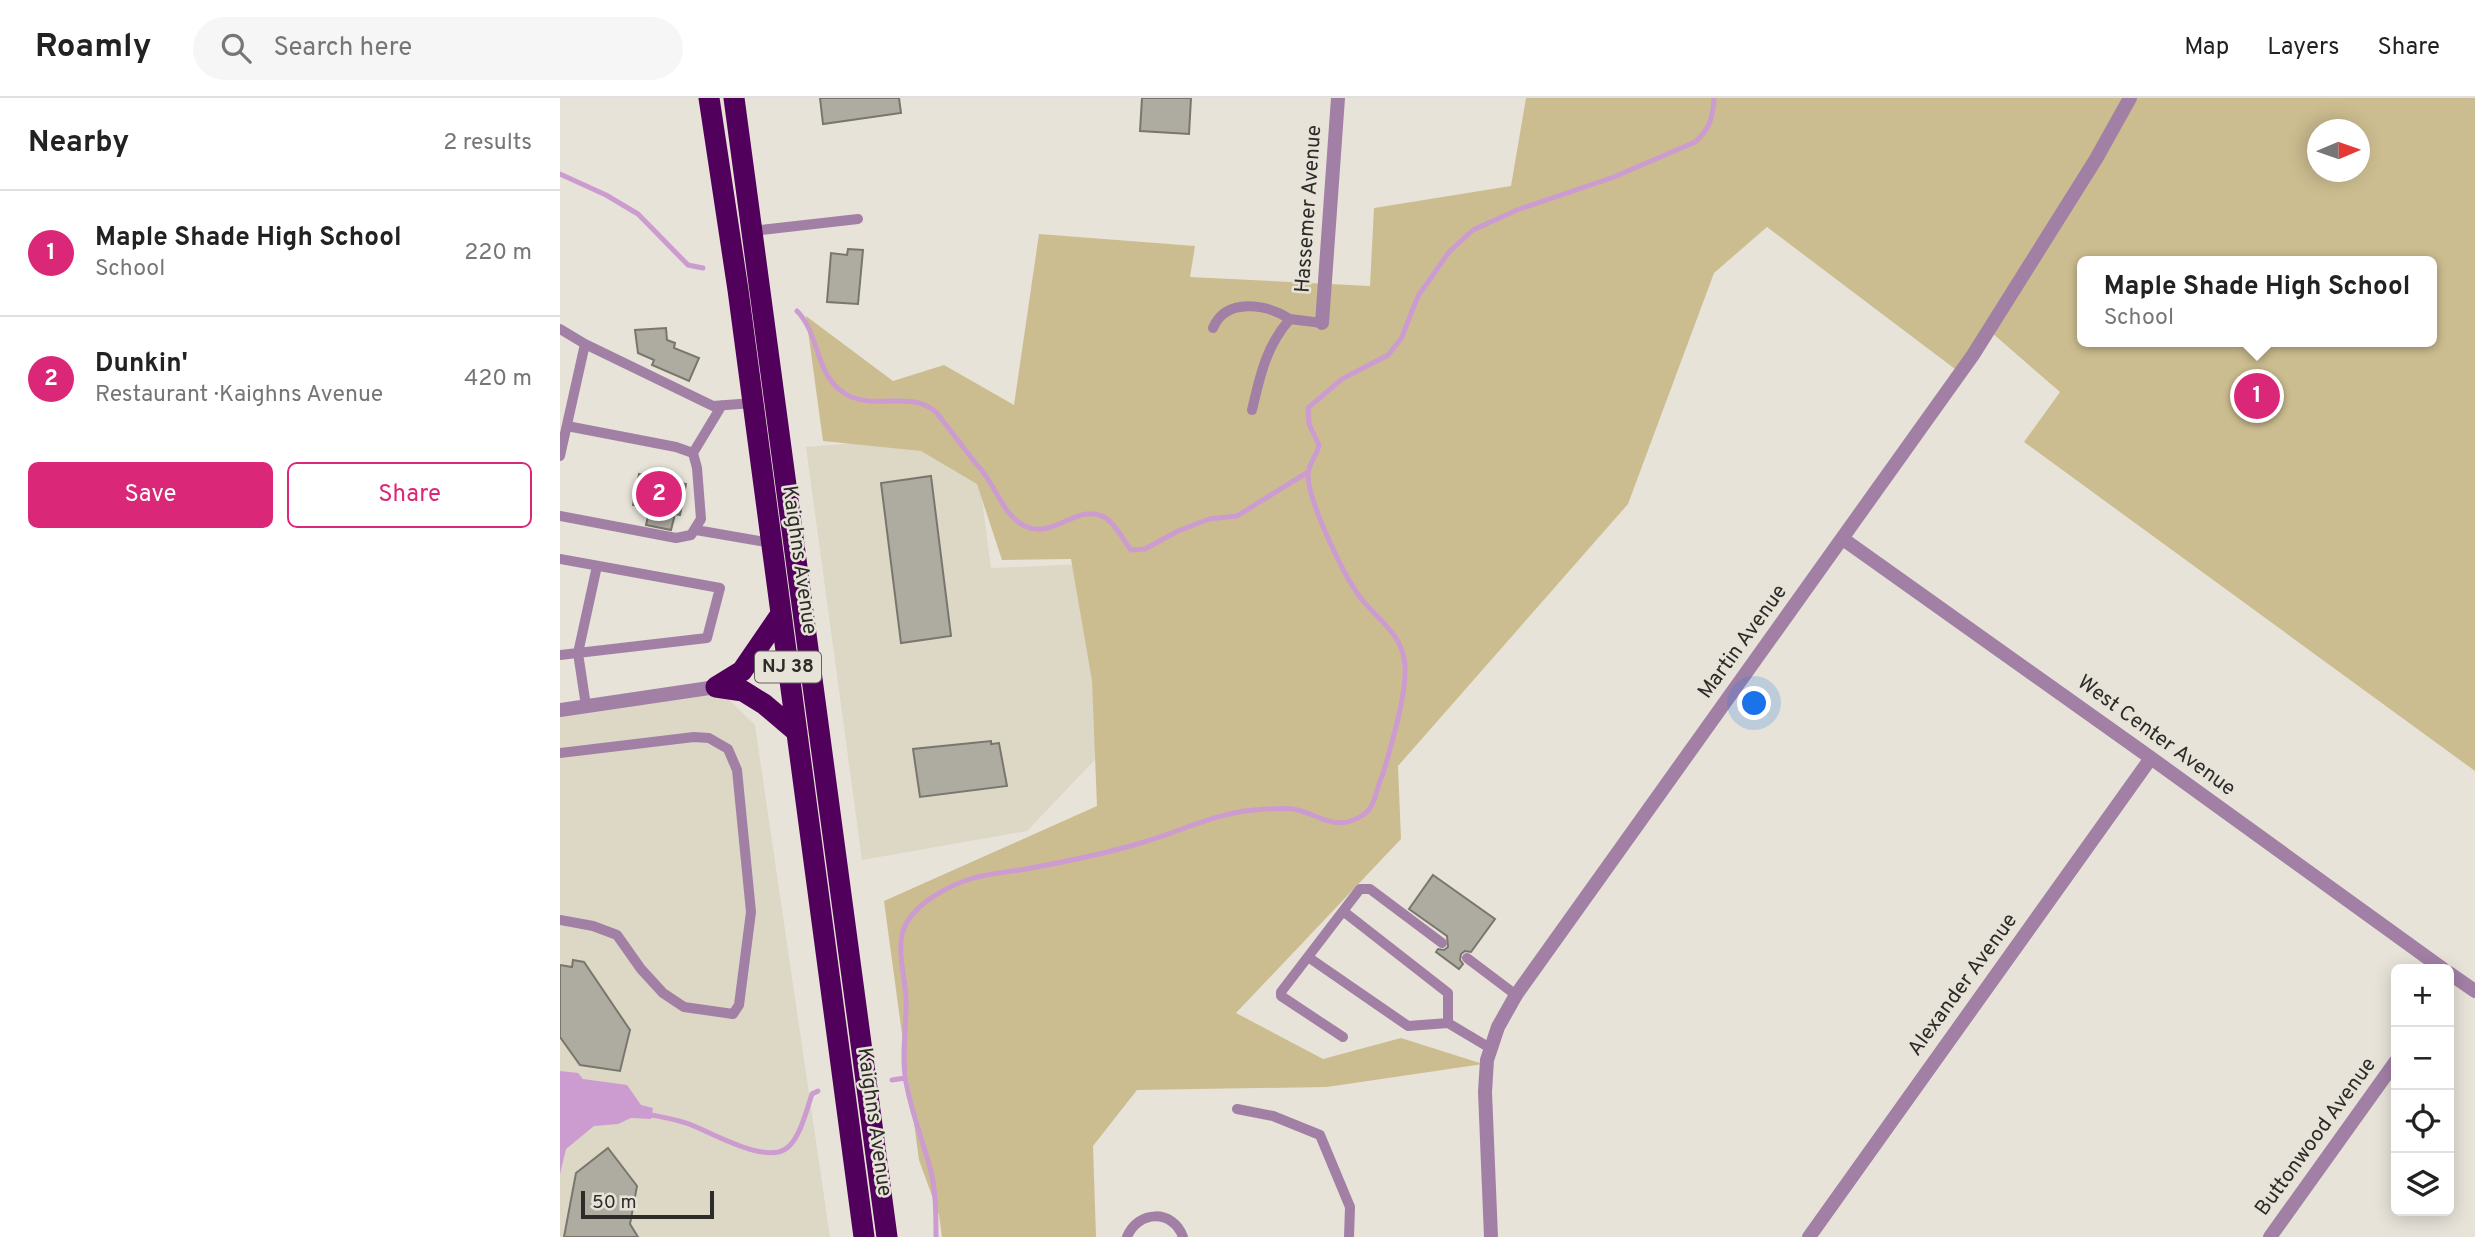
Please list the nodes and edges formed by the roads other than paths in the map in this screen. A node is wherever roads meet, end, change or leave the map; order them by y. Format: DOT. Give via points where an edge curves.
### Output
graph roads {
  1 [pos="709,98"];
  2 [pos="734,98"];
  3 [pos="1338,98"];
  4 [pos="2130,98"];
  5 [pos="858,219"];
  6 [pos="752,231"];
  7 [pos="1290,319"];
  8 [pos="1322,323"];
  9 [pos="1213,328"];
  10 [pos="560,329"];
  11 [pos="585,344"];
  12 [pos="753,403"];
  13 [pos="722,405"];
  14 [pos="1252,410"];
  15 [pos="567,426"];
  16 [pos="692,453"];
  17 [pos="560,456"];
  18 [pos="560,516"];
  19 [pos="695,530"];
  20 [pos="1843,539"];
  21 [pos="772,544"];
  22 [pos="560,559"];
  23 [pos="597,566"];
  24 [pos="781,614"];
  25 [pos="579,653"];
  26 [pos="560,655"];
  27 [pos="716,687"];
  28 [pos="586,706"];
  29 [pos="560,710"];
  30 [pos="797,732"];
  31 [pos="560,752"];
  32 [pos="2151,758"];
  33 [pos="1343,911"];
  34 [pos="560,920"];
  35 [pos="1442,943"];
  36 [pos="1308,957"];
  37 [pos="1467,958"];
  38 [pos="2431,964"];
  39 [pos="2454,980"];
  40 [pos="2475,991"];
  41 [pos="1516,995"];
  42 [pos="1448,1023"];
  43 [pos="1343,1037"];
  44 [pos="1490,1048"];
  45 [pos="2391,1068"];
  46 [pos="1237,1109"];
  47 [pos="1185,1236"];
  48 [pos="864,1237"];
  49 [pos="887,1237"];
  50 [pos="1127,1237"];
  51 [pos="1349,1237"];
  52 [pos="1490,1237"];
  53 [pos="1809,1237"];
  54 [pos="2270,1237"];
  1 -- 12 [label="highway, Kaighns Avenue / NJ 38"];
  2 -- 6 [label="highway, Kaighns Avenue / NJ 38"];
  3 -- 8 [label="street, Hassemer Avenue"];
  4 -- 20 [label="street, Martin Avenue" via="1980,343"];
  5 -- 6 [label="lane"];
  6 -- 49 [label="highway, Kaighns Avenue / NJ 38"];
  7 -- 8 [label="lane"];
  7 -- 9 [label="lane" via="1252,306 1219,314"];
  7 -- 14 [label="lane" via="1269,349"];
  10 -- 11 [label="lane"];
  11 -- 13 [label="lane" via="696,399"];
  11 -- 15 [label="lane"];
  12 -- 13 [label="lane"];
  12 -- 21 [label="highway, Kaighns Avenue / NJ 38"];
  13 -- 16 [label="lane"];
  15 -- 16 [label="lane"];
  15 -- 17 [label="lane"];
  16 -- 19 [label="lane" via="701,519"];
  18 -- 19 [label="lane" via="676,538"];
  19 -- 21 [label="lane"];
  20 -- 32 [label="street, West Center Avenue"];
  20 -- 41 [label="street, Martin Avenue"];
  21 -- 24 [label="highway, Kaighns Avenue / NJ 38"];
  22 -- 23 [label="lane"];
  23 -- 25 [label="lane"];
  23 -- 25 [label="lane" via="720,588 707,638"];
  24 -- 27 [label="highway" via="741,671"];
  24 -- 30 [label="highway, Kaighns Avenue / NJ 38"];
  25 -- 26 [label="lane"];
  25 -- 28 [label="lane"];
  27 -- 28 [label="street"];
  27 -- 30 [label="highway" via="743,691"];
  28 -- 29 [label="street"];
  30 -- 48 [label="highway, Kaighns Avenue / NJ 38"];
  31 -- 34 [label="lane" via="694,737 709,738 728,749 737,770 751,912 739,1005 733,1014 684,1007 663,993 617,935"];
  32 -- 38 [label="street, West Center Avenue"];
  32 -- 53 [label="street, Alexander Avenue"];
  33 -- 35 [label="lane" via="1360,889 1370,889"];
  33 -- 36 [label="lane"];
  33 -- 42 [label="lane" via="1448,993"];
  36 -- 42 [label="lane" via="1408,1026"];
  36 -- 43 [label="lane" via="1281,996"];
  37 -- 41 [label="lane"];
  39 -- 40 [label="street, West Center Avenue"];
  41 -- 44 [label="street, Martin Avenue"];
  42 -- 44 [label="lane"];
  44 -- 52 [label="street, Martin Avenue" via="1485,1092"];
  45 -- 54 [label="street, Buttonwood Avenue"];
  46 -- 51 [label="lane" via="1273,1116 1320,1135 1350,1207"];
  47 -- 50 [label="lane" via="1169,1219 1150,1216 1133,1225"];
}
